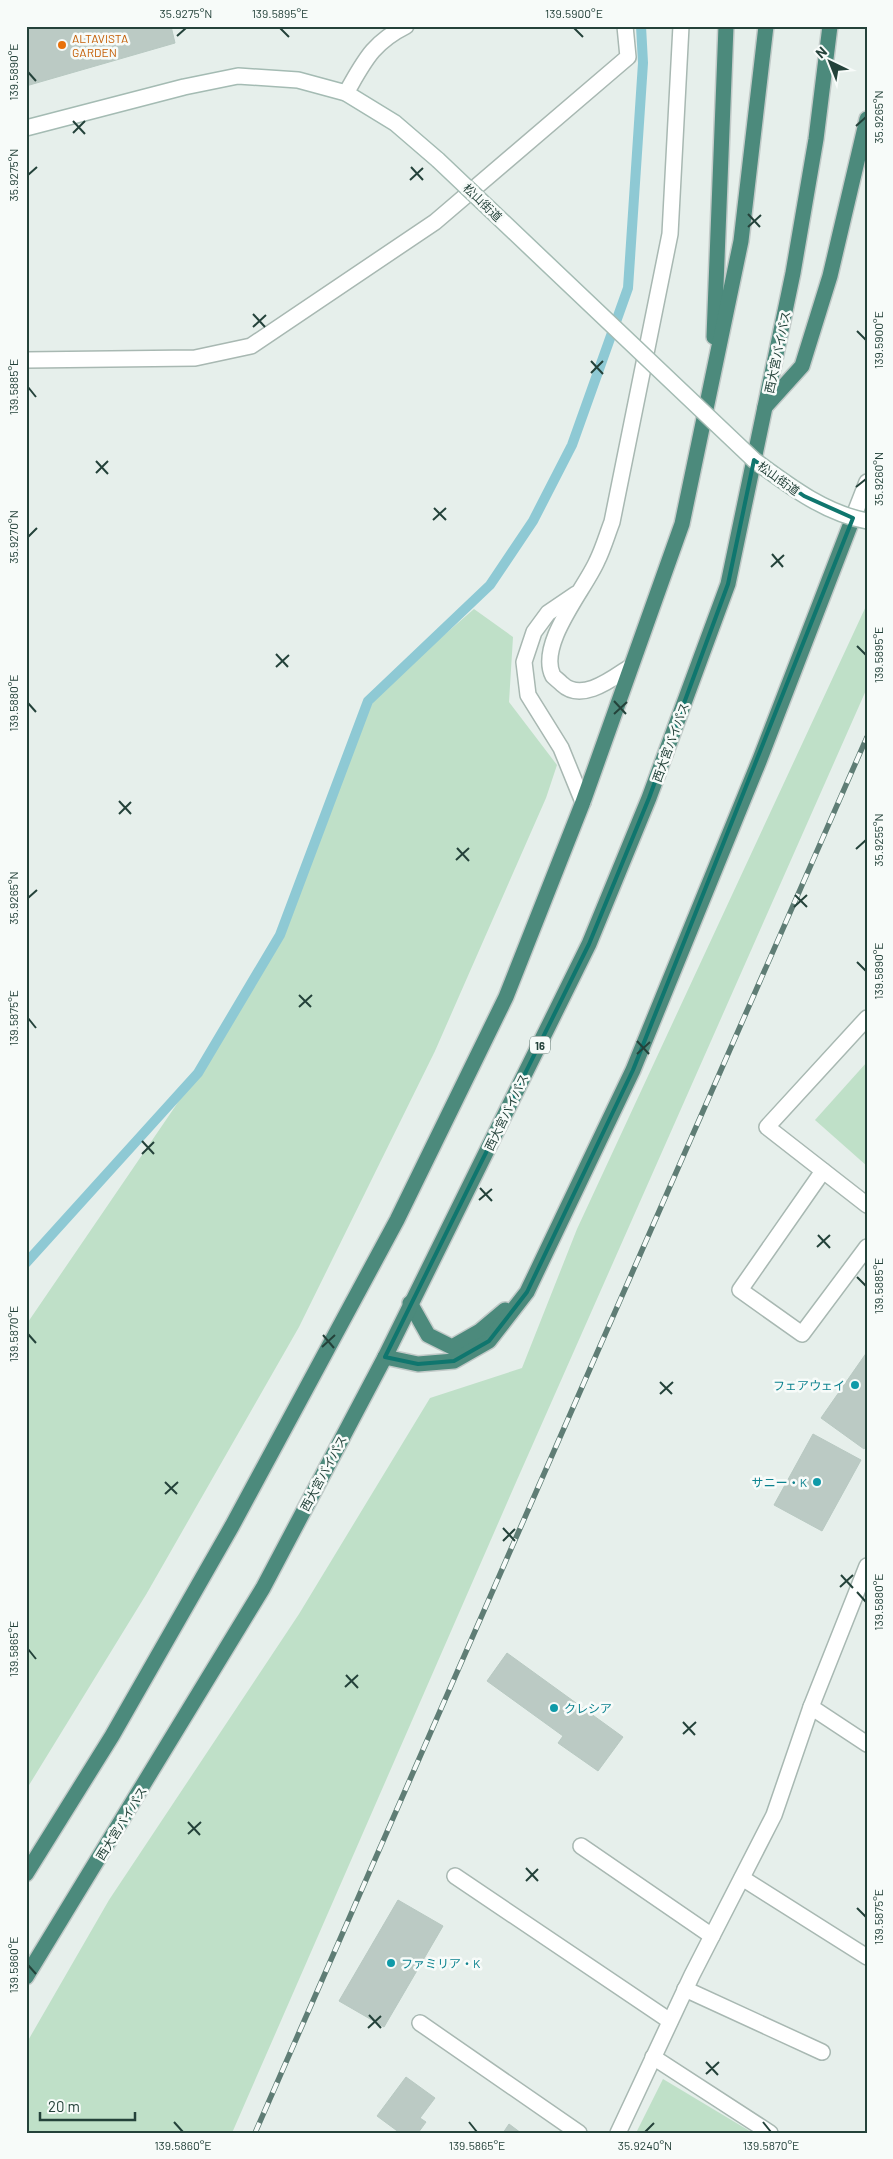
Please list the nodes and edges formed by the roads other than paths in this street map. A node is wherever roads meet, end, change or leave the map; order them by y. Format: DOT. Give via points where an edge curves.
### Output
graph roads {
  1 [pos="406,26"];
  2 [pos="625,26"];
  3 [pos="681,26"];
  4 [pos="726,26"];
  5 [pos="766,26"];
  6 [pos="830,26"];
  7 [pos="346,93"];
  8 [pos="867,119"];
  9 [pos="26,128"];
  10 [pos="26,360"];
  11 [pos="712,381"];
  12 [pos="765,407"];
  13 [pos="867,482"];
  14 [pos="860,520"];
  15 [pos="580,592"];
  16 [pos="630,667"];
  17 [pos="583,802"];
  18 [pos="867,1018"];
  19 [pos="823,1171"];
  20 [pos="867,1205"];
  21 [pos="867,1247"];
  22 [pos="527,1292"];
  23 [pos="410,1303"];
  24 [pos="385,1357"];
  25 [pos="867,1566"];
  26 [pos="811,1707"];
  27 [pos="867,1744"];
  28 [pos="581,1846"];
  29 [pos="26,1874"];
  30 [pos="455,1876"];
  31 [pos="742,1878"];
  32 [pos="712,1936"];
  33 [pos="867,1956"];
  34 [pos="26,1977"];
  35 [pos="685,1990"];
  36 [pos="670,2021"];
  37 [pos="420,2023"];
  38 [pos="822,2052"];
  39 [pos="653,2057"];
  40 [pos="579,2133"];
  41 [pos="618,2133"];
  42 [pos="770,2133"];
  1 -- 7 [label="street" via="388,35 372,50"];
  2 -- 10 [label="street" via="628,57 613,70 435,222 251,346 195,358"];
  3 -- 15 [label="street" via="670,234 612,522 597,562"];
  4 -- 11 [label="highway"];
  5 -- 11 [label="highway" via="742,241"];
  6 -- 12 [label="highway, 西大宮バイパス / 16" via="816,139 793,274"];
  7 -- 9 [label="street, 松山街道" via="298,80 238,76"];
  7 -- 14 [label="street, 松山街道, bridge" via="395,123 438,160 754,460 804,496"];
  8 -- 12 [label="highway" via="830,276 802,366"];
  11 -- 16 [label="highway" via="682,524"];
  12 -- 23 [label="highway, 西大宮バイパス / 16" via="728,584 649,798 589,944"];
  13 -- 14 [label="street"];
  14 -- 22 [label="highway" via="633,1070"];
  15 -- 16 [label="street" via="552,643 550,660 553,676 564,686 581,690 598,687"];
  15 -- 17 [label="street" via="548,613 534,632 524,662 528,695 561,748"];
  16 -- 17 [label="highway"];
  17 -- 29 [label="highway" via="506,997 396,1220 232,1526 112,1736"];
  18 -- 19 [label="street" via="767,1127"];
  19 -- 20 [label="street"];
  19 -- 21 [label="street" via="740,1290 802,1334"];
  22 -- 23 [label="highway" via="480,1331 452,1347 428,1335"];
  22 -- 24 [label="highway" via="489,1340 454,1361 418,1364"];
  23 -- 24 [label="highway, 西大宮バイパス / 16"];
  24 -- 34 [label="highway, 西大宮バイパス / 16" via="263,1588"];
  25 -- 26 [label="street"];
  26 -- 27 [label="street"];
  26 -- 31 [label="street" via="774,1815"];
  28 -- 32 [label="street"];
  30 -- 36 [label="street"];
  31 -- 32 [label="street"];
  31 -- 33 [label="street"];
  32 -- 35 [label="street"];
  35 -- 36 [label="street"];
  35 -- 38 [label="street"];
  36 -- 39 [label="street"];
  37 -- 40 [label="street"];
  39 -- 41 [label="street"];
  39 -- 42 [label="street"];
}
